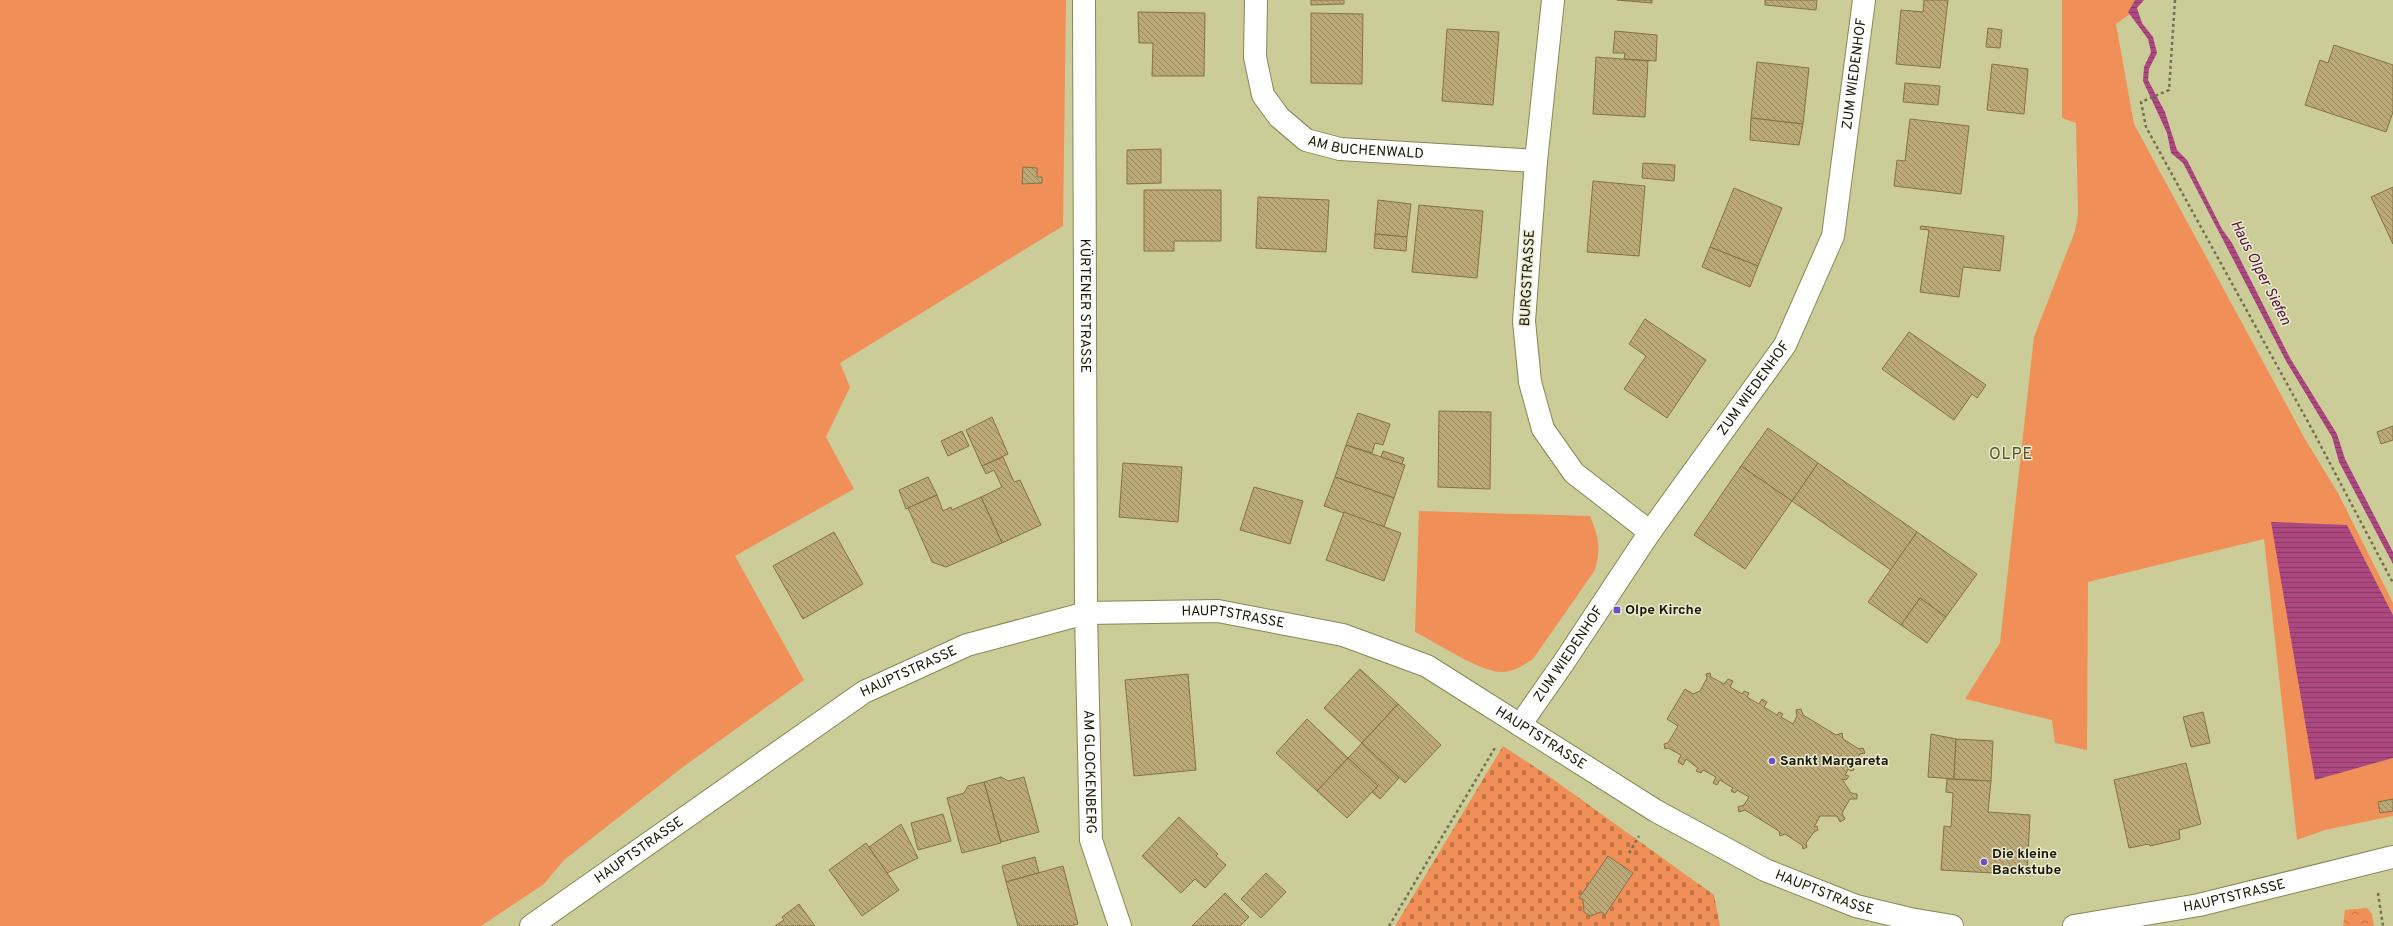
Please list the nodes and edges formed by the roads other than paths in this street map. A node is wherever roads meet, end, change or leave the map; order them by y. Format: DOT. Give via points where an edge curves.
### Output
graph roads {
  1 [pos="1084,0"];
  2 [pos="1256,0"];
  3 [pos="1553,0"];
  4 [pos="1864,0"];
  5 [pos="1536,161"];
  6 [pos="1650,532"];
  7 [pos="1086,613"];
  8 [pos="1520,725"];
  9 [pos="2393,857"];
  10 [pos="531,926"];
  11 [pos="1120,926"];
  12 [pos="1952,926"];
  13 [pos="2074,926"];
  1 -- 7 [label="street, KÜRTENER STRASSE"];
  2 -- 5 [label="street, AM BUCHENWALD" via="1255,57 1263,95 1279,117 1306,140 1340,149"];
  3 -- 5 [label="street, BURGSTRASSE"];
  4 -- 6 [label="street, ZUM WIEDENHOF" via="1833,236 1785,346"];
  5 -- 6 [label="street, BURGSTRASSE" via="1524,320 1530,382 1542,428 1574,473"];
  6 -- 8 [label="street, ZUM WIEDENHOF"];
  7 -- 8 [label="street, HAUPTSTRASSE" via="1218,611 1343,635 1427,666"];
  7 -- 10 [label="street, HAUPTSTRASSE" via="967,645 864,692"];
  7 -- 11 [label="street, AM GLOCKENBERG" via="1091,840"];
  8 -- 12 [label="street, HAUPTSTRASSE" via="1656,811 1765,870 1856,906"];
  9 -- 13 [label="street, HAUPTSTRASSE" via="2199,905"];
}
